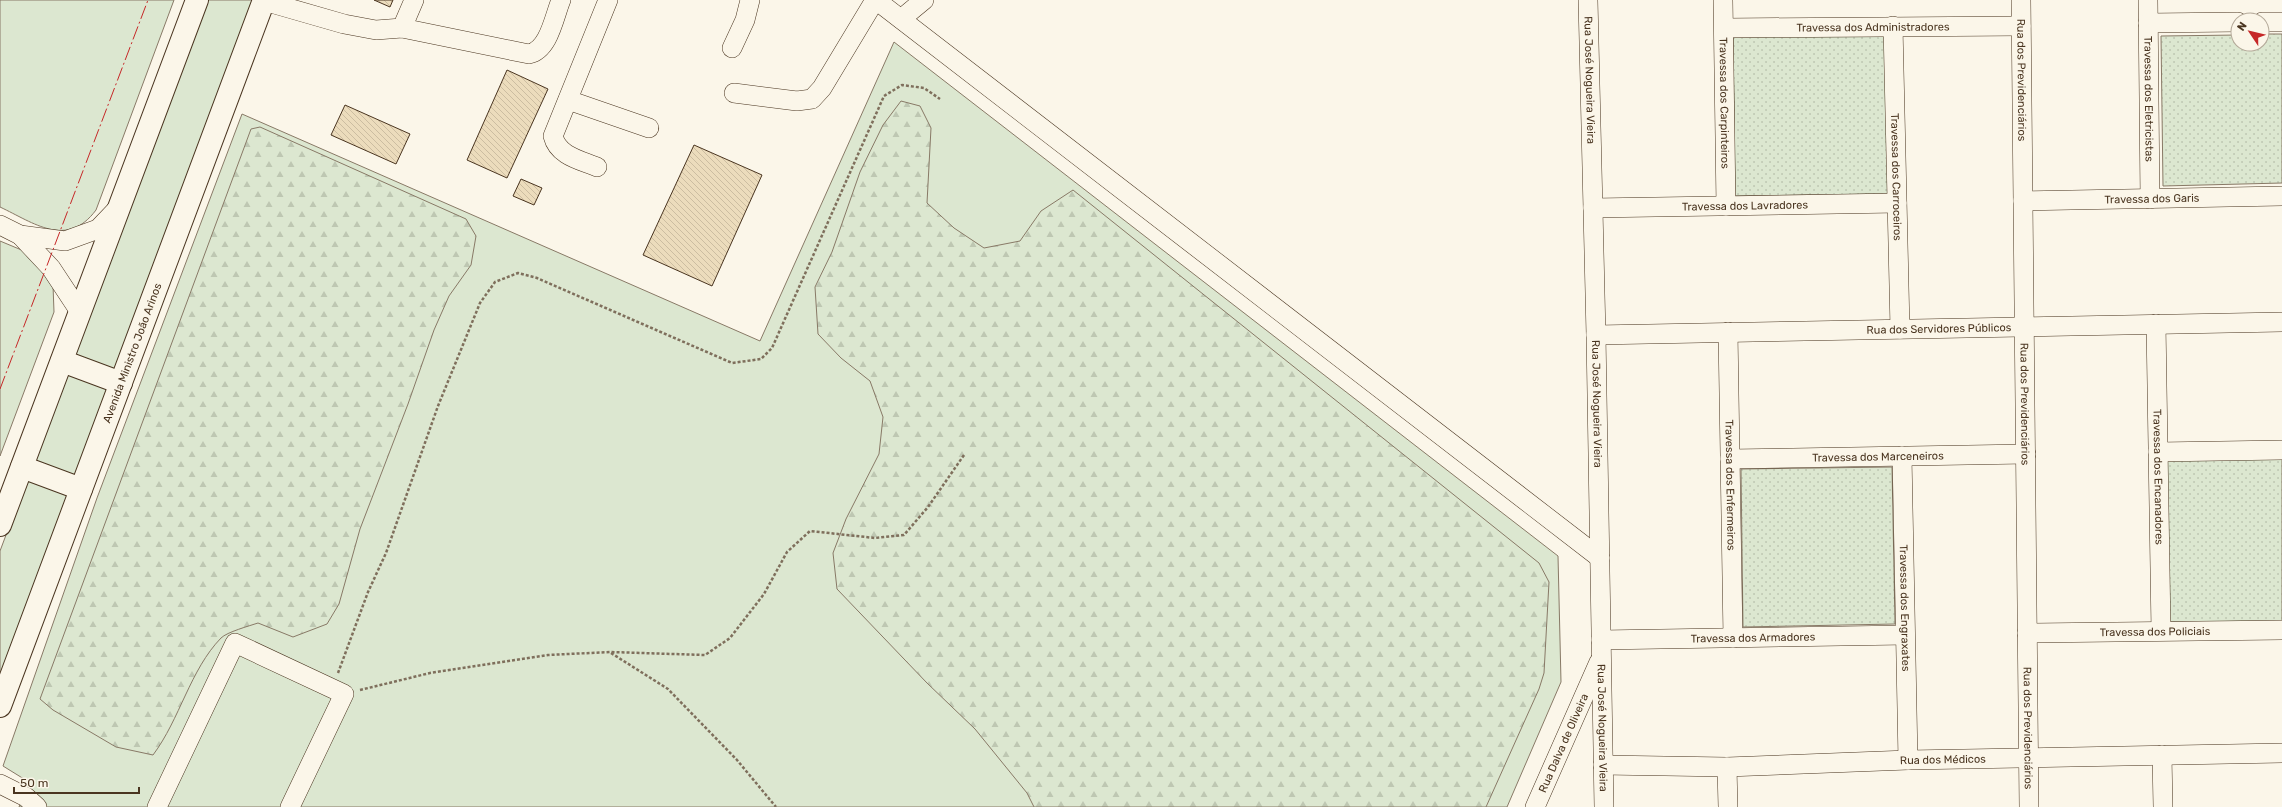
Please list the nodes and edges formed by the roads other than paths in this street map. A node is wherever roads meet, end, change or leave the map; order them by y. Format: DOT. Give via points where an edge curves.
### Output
graph roads {
  1 [pos="197,0"];
  2 [pos="264,0"];
  3 [pos="414,0"];
  4 [pos="560,0"];
  5 [pos="608,0"];
  6 [pos="750,0"];
  7 [pos="875,0"];
  8 [pos="924,0"];
  9 [pos="1588,0"];
  10 [pos="1723,0"];
  11 [pos="2021,0"];
  12 [pos="2148,0"];
  13 [pos="901,19"];
  14 [pos="2230,22"];
  15 [pos="2270,22"];
  16 [pos="2282,22"];
  17 [pos="2148,23"];
  18 [pos="1894,26"];
  19 [pos="2021,26"];
  20 [pos="402,28"];
  21 [pos="1724,28"];
  22 [pos="732,48"];
  23 [pos="734,93"];
  24 [pos="568,100"];
  25 [pos="649,128"];
  26 [pos="597,168"];
  27 [pos="2282,196"];
  28 [pos="2150,199"];
  29 [pos="2023,202"];
  30 [pos="1897,203"];
  31 [pos="1726,206"];
  32 [pos="119,207"];
  33 [pos="1593,208"];
  34 [pos="0,226"];
  35 [pos="20,235"];
  36 [pos="80,312"];
  37 [pos="2282,322"];
  38 [pos="2156,324"];
  39 [pos="2024,326"];
  40 [pos="1900,329"];
  41 [pos="1728,332"];
  42 [pos="1596,335"];
  43 [pos="62,361"];
  44 [pos="121,383"];
  45 [pos="2282,450"];
  46 [pos="2158,452"];
  47 [pos="2026,454"];
  48 [pos="1902,456"];
  49 [pos="1730,459"];
  50 [pos="22,467"];
  51 [pos="81,489"];
  52 [pos="0,525"];
  53 [pos="1600,558"];
  54 [pos="2161,630"];
  55 [pos="2282,630"];
  56 [pos="2027,632"];
  57 [pos="1905,635"];
  58 [pos="1733,638"];
  59 [pos="1602,649"];
  60 [pos="0,706"];
  61 [pos="2282,753"];
  62 [pos="2162,755"];
  63 [pos="2029,758"];
  64 [pos="1908,760"];
  65 [pos="1603,765"];
  66 [pos="1727,767"];
  67 [pos="0,784"];
  68 [pos="37,807"];
  69 [pos="157,807"];
  70 [pos="290,807"];
  71 [pos="1535,807"];
  72 [pos="1604,807"];
  73 [pos="1728,807"];
  74 [pos="2029,807"];
  75 [pos="2163,807"];
  1 -- 32 [label="main road"];
  2 -- 20 [label="street" via="344,24 376,30"];
  2 -- 44 [label="main road, Avenida Ministro João Arinos"];
  3 -- 20 [label="street"];
  4 -- 20 [label="street" via="544,45 537,52 529,54"];
  5 -- 24 [label="street"];
  6 -- 22 [label="street" via="745,20"];
  7 -- 13 [label="street"];
  7 -- 23 [label="street" via="822,88 812,99 797,101"];
  8 -- 13 [label="street"];
  9 -- 33 [label="street, Rua José Nogueira Vieira"];
  10 -- 21 [label="street, Travessa dos Carpinteiros"];
  11 -- 19 [label="street, Rua dos Previdenciários"];
  12 -- 17 [label="street, Travessa dos Eletricistas"];
  13 -- 53 [label="street"];
  14 -- 17 [label="street"];
  15 -- 16 [label="street"];
  17 -- 28 [label="street, Travessa dos Eletricistas"];
  18 -- 19 [label="street, Travessa dos Administradores"];
  18 -- 21 [label="street, Travessa dos Administradores"];
  18 -- 30 [label="street, Travessa dos Carroceiros"];
  19 -- 29 [label="street, Rua dos Previdenciários"];
  21 -- 31 [label="street, Travessa dos Carpinteiros"];
  24 -- 25 [label="street"];
  24 -- 26 [label="street" via="553,136 555,146 560,152"];
  27 -- 28 [label="street, Travessa dos Garis"];
  28 -- 29 [label="street, Travessa dos Garis"];
  29 -- 39 [label="street, Rua dos Previdenciários"];
  30 -- 31 [label="street, Travessa dos Lavradores"];
  30 -- 40 [label="street, Travessa dos Carroceiros"];
  31 -- 33 [label="street, Travessa dos Lavradores"];
  32 -- 35 [label="street" via="98,229 65,241"];
  32 -- 36 [label="main road"];
  33 -- 42 [label="street, Rua José Nogueira Vieira"];
  34 -- 35 [label="street"];
  35 -- 36 [label="street" via="51,268"];
  36 -- 43 [label="main road"];
  37 -- 38 [label="street, Rua dos Servidores Públicos"];
  38 -- 39 [label="street, Rua dos Servidores Públicos"];
  38 -- 46 [label="street, Travessa dos Encanadores"];
  39 -- 40 [label="street, Rua dos Servidores Públicos"];
  39 -- 47 [label="street, Rua dos Previdenciários"];
  40 -- 41 [label="street, Rua dos Servidores Públicos"];
  41 -- 42 [label="street, Rua dos Servidores Públicos"];
  41 -- 49 [label="street, Travessa dos Enfermeiros"];
  42 -- 53 [label="street, Rua José Nogueira Vieira"];
  43 -- 44 [label="main road"];
  43 -- 50 [label="main road"];
  44 -- 51 [label="main road, Avenida Ministro João Arinos"];
  45 -- 46 [label="street"];
  46 -- 54 [label="street, Travessa dos Encanadores"];
  47 -- 48 [label="street, Travessa dos Marceneiros"];
  47 -- 56 [label="street, Rua dos Previdenciários"];
  48 -- 49 [label="street, Travessa dos Marceneiros"];
  48 -- 57 [label="street, Travessa dos Engraxates"];
  49 -- 58 [label="street, Travessa dos Enfermeiros"];
  50 -- 51 [label="main road"];
  50 -- 52 [label="main road"];
  51 -- 60 [label="main road, Avenida Ministro João Arinos"];
  53 -- 59 [label="street, Rua José Nogueira Vieira"];
  54 -- 55 [label="street, Travessa dos Policiais"];
  54 -- 56 [label="street, Travessa dos Policiais"];
  56 -- 63 [label="street, Rua dos Previdenciários"];
  57 -- 58 [label="street, Travessa dos Armadores"];
  57 -- 64 [label="street, Travessa dos Engraxates"];
  58 -- 59 [label="street, Travessa dos Armadores"];
  59 -- 65 [label="street, Rua José Nogueira Vieira"];
  59 -- 71 [label="street, Rua Dalva de Oliveira"];
  61 -- 62 [label="street, Rua dos Médicos"];
  62 -- 63 [label="street, Rua dos Médicos"];
  62 -- 75 [label="street"];
  63 -- 64 [label="street, Rua dos Médicos"];
  63 -- 74 [label="street, Rua dos Previdenciários"];
  64 -- 66 [label="street, Rua dos Médicos"];
  65 -- 66 [label="street, Rua dos Médicos"];
  65 -- 72 [label="street, Rua José Nogueira Vieira"];
  66 -- 73 [label="street"];
  67 -- 68 [label="street" via="26,797"];
  69 -- 70 [label="street" via="235,643 344,694"];
}
